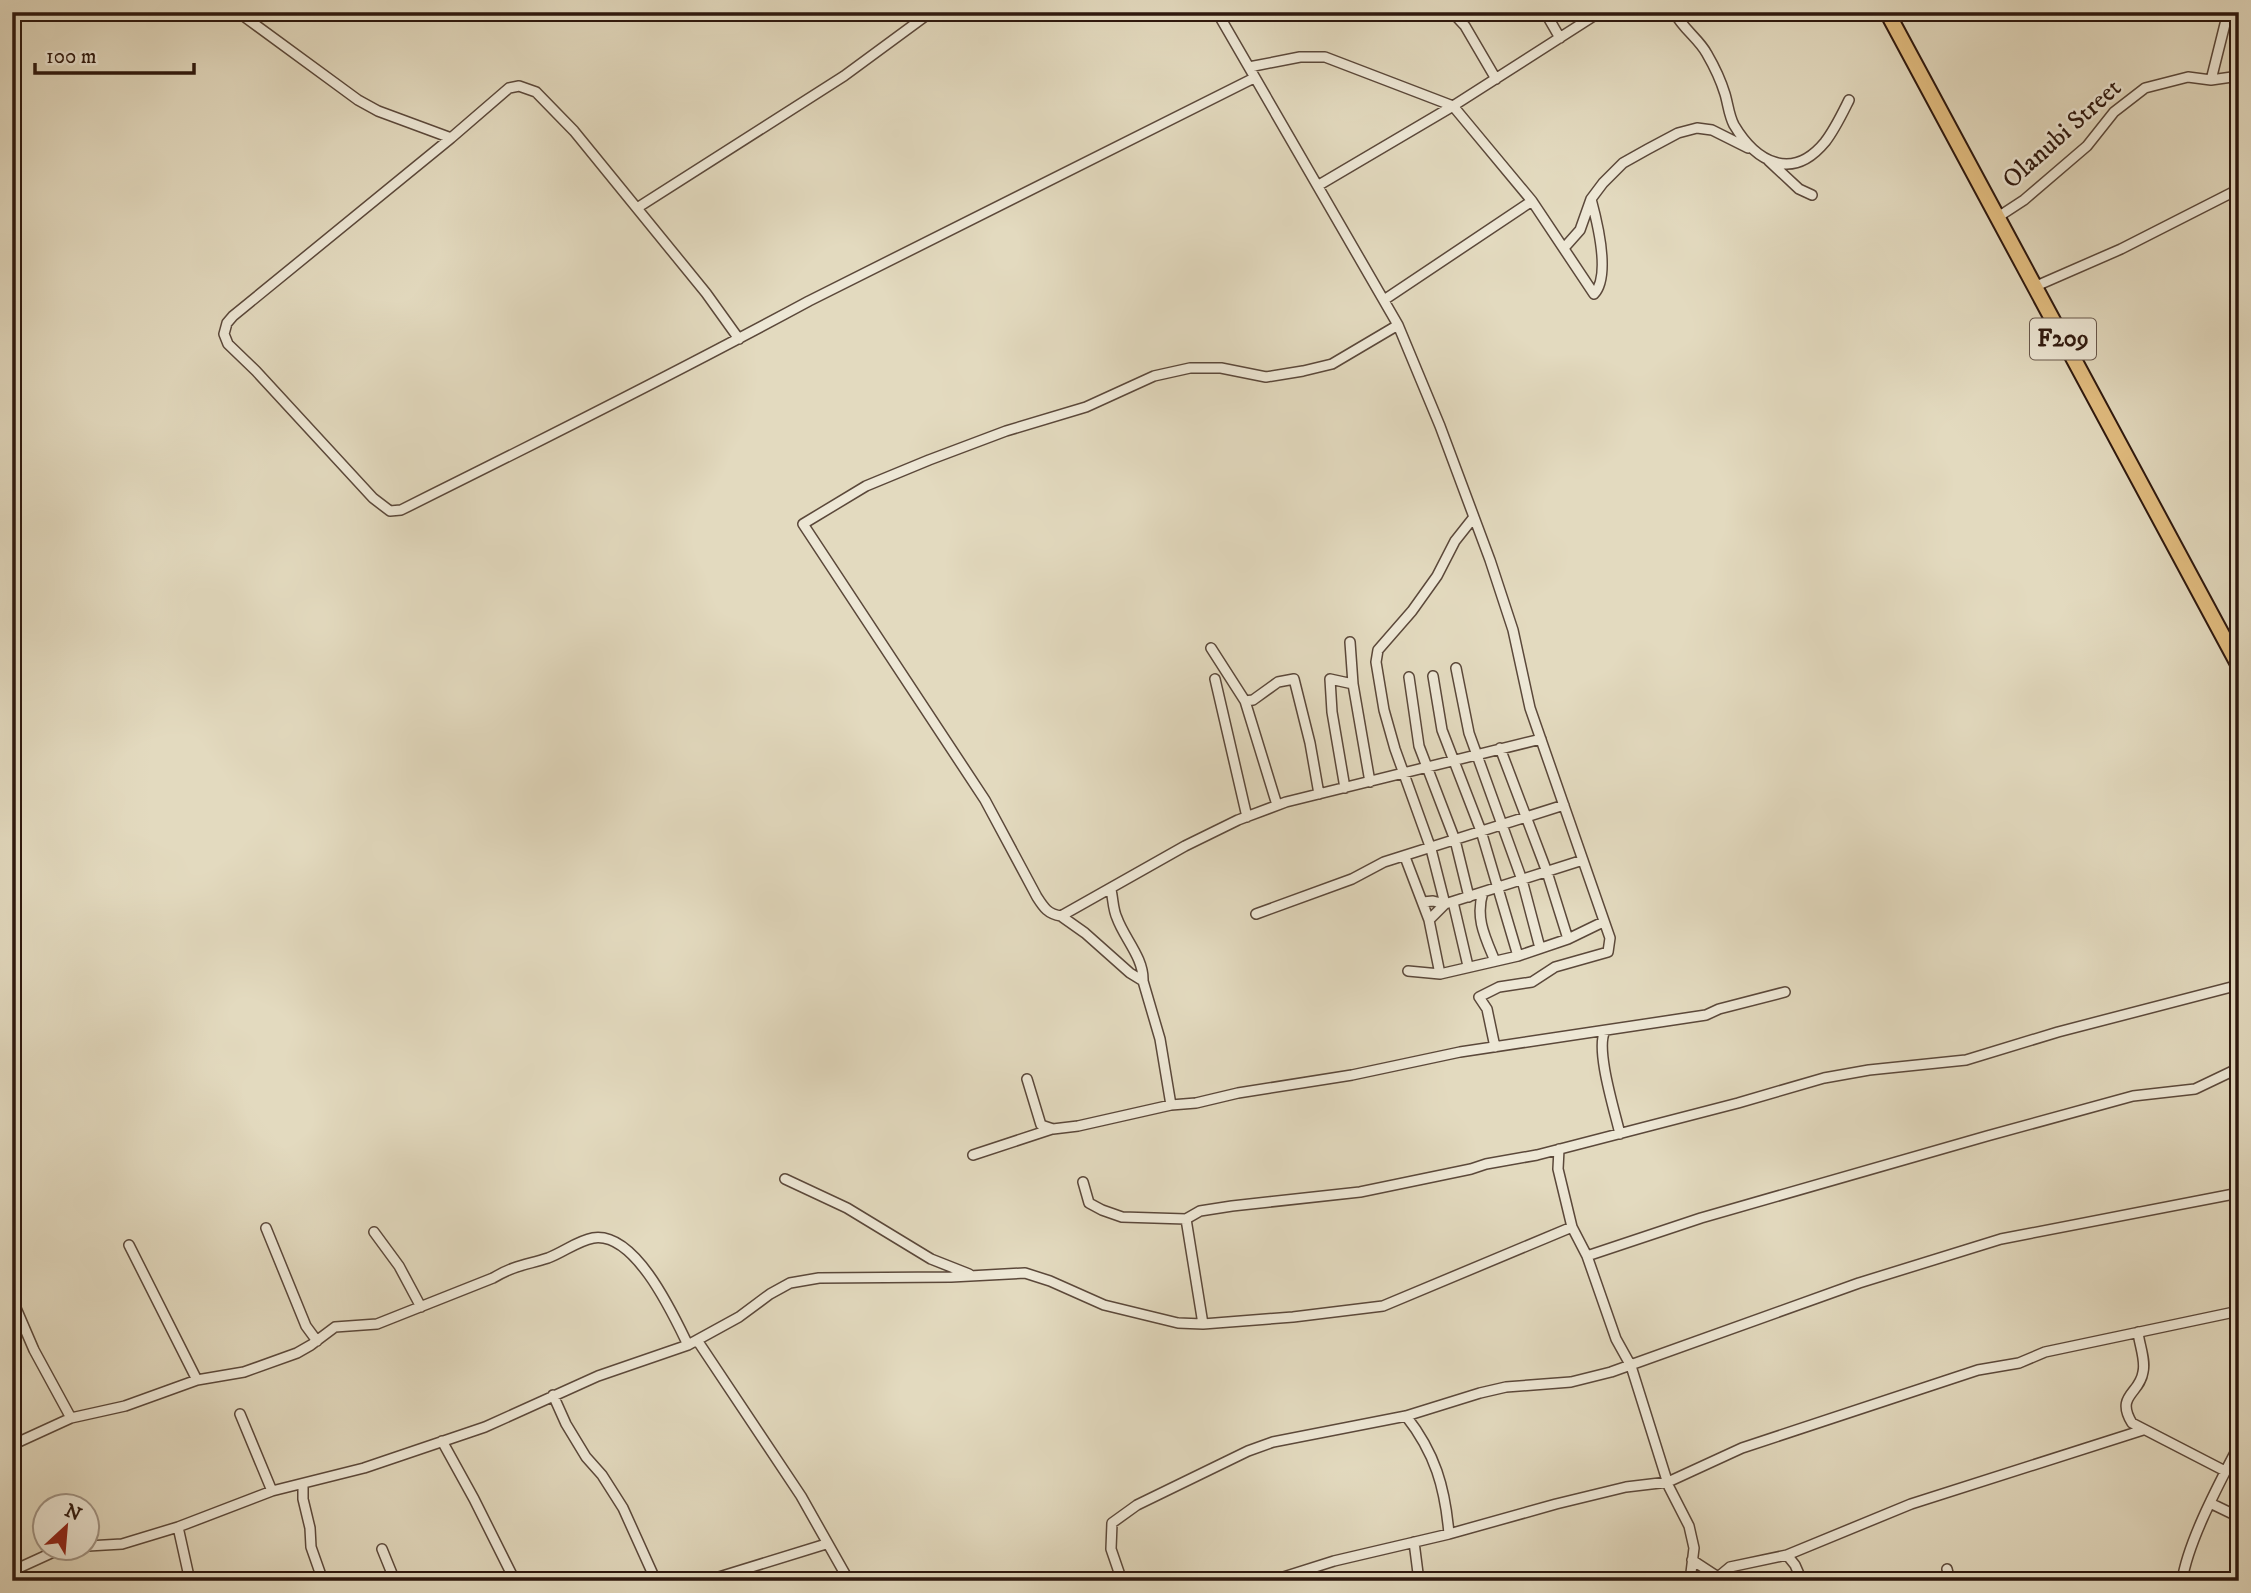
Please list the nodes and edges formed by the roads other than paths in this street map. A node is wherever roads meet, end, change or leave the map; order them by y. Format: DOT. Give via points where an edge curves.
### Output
graph roads {
  1 [pos="238,12"];
  2 [pos="931,12"];
  3 [pos="1217,12"];
  4 [pos="1452,12"];
  5 [pos="1545,12"];
  6 [pos="1600,12"];
  7 [pos="1674,12"];
  8 [pos="1887,12"];
  9 [pos="2228,12"];
  10 [pos="1560,38"];
  11 [pos="1249,67"];
  12 [pos="2239,76"];
  13 [pos="1254,78"];
  14 [pos="1496,79"];
  15 [pos="2211,80"];
  16 [pos="1849,100"];
  17 [pos="1453,106"];
  18 [pos="451,138"];
  19 [pos="1752,151"];
  20 [pos="1769,161"];
  21 [pos="1319,185"];
  22 [pos="2239,189"];
  23 [pos="1812,195"];
  24 [pos="1591,199"];
  25 [pos="1532,201"];
  26 [pos="637,208"];
  27 [pos="1998,216"];
  28 [pos="1564,248"];
  29 [pos="2034,287"];
  30 [pos="1384,300"];
  31 [pos="1398,325"];
  32 [pos="739,340"];
  33 [pos="1474,517"];
  34 [pos="1350,642"];
  35 [pos="1211,648"];
  36 [pos="2239,666"];
  37 [pos="1456,668"];
  38 [pos="1433,676"];
  39 [pos="1409,677"];
  40 [pos="1215,679"];
  41 [pos="1353,684"];
  42 [pos="1245,701"];
  43 [pos="1541,739"];
  44 [pos="1500,748"];
  45 [pos="1476,754"];
  46 [pos="1454,761"];
  47 [pos="1426,768"];
  48 [pos="1405,774"];
  49 [pos="1370,782"];
  50 [pos="1345,788"];
  51 [pos="1319,794"];
  52 [pos="1277,805"];
  53 [pos="1564,805"];
  54 [pos="1247,817"];
  55 [pos="1528,817"];
  56 [pos="1502,824"];
  57 [pos="1481,831"];
  58 [pos="1455,840"];
  59 [pos="1431,849"];
  60 [pos="1405,857"];
  61 [pos="1584,860"];
  62 [pos="1547,872"];
  63 [pos="1522,880"];
  64 [pos="1496,887"];
  65 [pos="1111,890"];
  66 [pos="1483,892"];
  67 [pos="1469,897"];
  68 [pos="1423,902"];
  69 [pos="1449,903"];
  70 [pos="1256,914"];
  71 [pos="1061,916"];
  72 [pos="1429,920"];
  73 [pos="1603,922"];
  74 [pos="1568,939"];
  75 [pos="1540,948"];
  76 [pos="1518,956"];
  77 [pos="1495,961"];
  78 [pos="1468,966"];
  79 [pos="1408,971"];
  80 [pos="1440,974"];
  81 [pos="1143,981"];
  82 [pos="2239,985"];
  83 [pos="1785,992"];
  84 [pos="1605,1031"];
  85 [pos="1495,1047"];
  86 [pos="2239,1068"];
  87 [pos="1027,1079"];
  88 [pos="1171,1105"];
  89 [pos="1053,1129"];
  90 [pos="1620,1134"];
  91 [pos="1559,1149"];
  92 [pos="973,1155"];
  93 [pos="785,1179"];
  94 [pos="1083,1182"];
  95 [pos="2239,1193"];
  96 [pos="1186,1219"];
  97 [pos="1572,1227"];
  98 [pos="266,1228"];
  99 [pos="374,1231"];
  100 [pos="129,1245"];
  101 [pos="1587,1256"];
  102 [pos="974,1275"];
  103 [pos="12,1299"];
  104 [pos="421,1307"];
  105 [pos="2239,1311"];
  106 [pos="1203,1324"];
  107 [pos="2138,1332"];
  108 [pos="317,1341"];
  109 [pos="693,1343"];
  110 [pos="1632,1366"];
  111 [pos="197,1380"];
  112 [pos="553,1395"];
  113 [pos="240,1414"];
  114 [pos="1406,1416"];
  115 [pos="71,1418"];
  116 [pos="2143,1430"];
  117 [pos="442,1441"];
  118 [pos="2239,1445"];
  119 [pos="12,1446"];
  120 [pos="2225,1471"];
  121 [pos="1668,1482"];
  122 [pos="303,1485"];
  123 [pos="272,1491"];
  124 [pos="2210,1503"];
  125 [pos="2239,1517"];
  126 [pos="178,1527"];
  127 [pos="1448,1534"];
  128 [pos="1414,1542"];
  129 [pos="826,1544"];
  130 [pos="102,1545"];
  131 [pos="382,1549"];
  132 [pos="1787,1555"];
  133 [pos="1692,1560"];
  134 [pos="32,1562"];
  135 [pos="1947,1569"];
  136 [pos="12,1571"];
  137 [pos="1720,1579"];
  138 [pos="190,1581"];
  139 [pos="323,1581"];
  140 [pos="395,1581"];
  141 [pos="515,1581"];
  142 [pos="656,1581"];
  143 [pos="706,1581"];
  144 [pos="849,1581"];
  145 [pos="1122,1581"];
  146 [pos="1271,1581"];
  147 [pos="1419,1581"];
  148 [pos="1689,1581"];
  149 [pos="1802,1581"];
  150 [pos="1950,1581"];
  151 [pos="2182,1581"];
  1 -- 18 [label="street" via="358,100"];
  2 -- 26 [label="street" via="844,76"];
  3 -- 11 [label="street"];
  4 -- 14 [label="street"];
  5 -- 10 [label="street"];
  6 -- 10 [label="street"];
  7 -- 19 [label="street" via="1707,52 1732,122"];
  8 -- 27 [label="main road, F209"];
  9 -- 15 [label="street"];
  10 -- 14 [label="street"];
  11 -- 13 [label="street"];
  11 -- 17 [label="street" via="1325,57"];
  12 -- 15 [label="street, Olanubi Street"];
  13 -- 21 [label="street"];
  13 -- 32 [label="street"];
  14 -- 17 [label="street"];
  15 -- 27 [label="street, Olanubi Street" via="2188,77 2145,88 2114,112 2087,146"];
  16 -- 20 [label="street" via="1824,143 1808,156 1788,164"];
  17 -- 21 [label="street"];
  17 -- 25 [label="street"];
  18 -- 26 [label="street" via="509,88 536,92"];
  18 -- 32 [label="street" via="233,316 224,334 228,344 381,506 390,512 401,510"];
  19 -- 20 [label="street"];
  19 -- 24 [label="street" via="1712,130 1678,133 1623,163"];
  20 -- 23 [label="street" via="1798,189"];
  21 -- 30 [label="street"];
  22 -- 29 [label="street" via="2121,250"];
  24 -- 28 [label="street" via="1580,230"];
  24 -- 28 [label="street" via="1600,243 1600,281 1594,294"];
  25 -- 28 [label="street"];
  25 -- 30 [label="street"];
  26 -- 32 [label="street"];
  27 -- 29 [label="main road, F209"];
  29 -- 36 [label="main road, F209"];
  30 -- 31 [label="street"];
  31 -- 33 [label="street"];
  31 -- 71 [label="street" via="1332,364 1303,371 1266,377 1222,368 1190,368 1154,376 1086,407 904,470 803,523 985,800 1041,904 1052,915"];
  33 -- 43 [label="street" via="1513,630"];
  33 -- 48 [label="street" via="1412,611 1377,650 1384,710"];
  34 -- 41 [label="street"];
  35 -- 42 [label="street"];
  37 -- 45 [label="street"];
  38 -- 46 [label="street" via="1442,730"];
  39 -- 47 [label="street"];
  40 -- 54 [label="street"];
  41 -- 49 [label="street"];
  41 -- 50 [label="street" via="1330,680"];
  42 -- 51 [label="street" via="1278,682 1294,679"];
  42 -- 52 [label="street"];
  43 -- 44 [label="street"];
  43 -- 53 [label="street"];
  44 -- 45 [label="street"];
  44 -- 55 [label="street"];
  45 -- 46 [label="street"];
  45 -- 56 [label="street"];
  46 -- 47 [label="street"];
  46 -- 57 [label="street"];
  47 -- 48 [label="street"];
  47 -- 58 [label="street"];
  48 -- 49 [label="street"];
  48 -- 59 [label="street"];
  49 -- 50 [label="street"];
  50 -- 51 [label="street"];
  51 -- 52 [label="street"];
  52 -- 54 [label="street"];
  53 -- 55 [label="street"];
  53 -- 61 [label="street"];
  54 -- 65 [label="street" via="1185,846"];
  55 -- 56 [label="street"];
  55 -- 62 [label="street"];
  56 -- 57 [label="street"];
  56 -- 63 [label="street"];
  57 -- 58 [label="street"];
  57 -- 64 [label="street"];
  58 -- 59 [label="street"];
  58 -- 67 [label="street"];
  59 -- 60 [label="street"];
  59 -- 69 [label="street"];
  60 -- 68 [label="street"];
  60 -- 70 [label="street"];
  61 -- 62 [label="street"];
  61 -- 73 [label="street"];
  62 -- 63 [label="street"];
  62 -- 74 [label="street"];
  63 -- 64 [label="street"];
  63 -- 75 [label="street"];
  64 -- 66 [label="street"];
  64 -- 76 [label="street"];
  65 -- 71 [label="street"];
  65 -- 81 [label="street" via="1116,918 1131,942"];
  66 -- 67 [label="street"];
  66 -- 77 [label="street" via="1478,912"];
  67 -- 69 [label="street"];
  68 -- 69 [label="street"];
  68 -- 72 [label="street"];
  69 -- 72 [label="street"];
  69 -- 78 [label="street"];
  71 -- 81 [label="street"];
  72 -- 80 [label="street"];
  73 -- 74 [label="street"];
  73 -- 85 [label="street" via="1610,938 1608,952 1555,967 1532,982 1499,988 1479,998 1487,1009"];
  74 -- 75 [label="street"];
  75 -- 76 [label="street"];
  76 -- 77 [label="street"];
  77 -- 78 [label="street"];
  78 -- 80 [label="street"];
  79 -- 80 [label="street"];
  81 -- 88 [label="street" via="1160,1039"];
  82 -- 90 [label="street" via="1966,1060 1824,1078"];
  83 -- 84 [label="street" via="1706,1015"];
  84 -- 85 [label="street"];
  84 -- 90 [label="street" via="1603,1055"];
  85 -- 88 [label="street"];
  86 -- 101 [label="street" via="2195,1089 2133,1096 1975,1139"];
  87 -- 89 [label="street" via="1041,1125"];
  88 -- 89 [label="street"];
  89 -- 92 [label="street"];
  90 -- 91 [label="street"];
  91 -- 96 [label="street" via="1360,1192 1232,1206 1200,1211"];
  91 -- 97 [label="street" via="1558,1169"];
  93 -- 102 [label="street" via="847,1208 931,1258"];
  94 -- 96 [label="street" via="1089,1203 1102,1210 1122,1217"];
  95 -- 110 [label="street" via="2001,1239 1859,1283"];
  96 -- 106 [label="street"];
  97 -- 101 [label="street"];
  97 -- 106 [label="street" via="1383,1306"];
  98 -- 108 [label="street" via="306,1326"];
  99 -- 104 [label="street"];
  100 -- 111 [label="street"];
  101 -- 110 [label="street" via="1616,1339"];
  102 -- 106 [label="street" via="1035,1275 1104,1305 1178,1323"];
  102 -- 109 [label="street" via="819,1278 790,1283"];
  103 -- 115 [label="street"];
  104 -- 108 [label="street" via="377,1324 335,1327"];
  104 -- 109 [label="street" via="511,1267 547,1258 580,1242 606,1238 630,1253"];
  105 -- 107 [label="street"];
  107 -- 116 [label="street" via="2144,1370 2130,1392 2126,1412"];
  107 -- 121 [label="street" via="1939,1381 1742,1447"];
  108 -- 111 [label="street" via="244,1372"];
  109 -- 112 [label="street"];
  109 -- 129 [label="street" via="801,1496"];
  110 -- 114 [label="street" via="1571,1382 1506,1387"];
  110 -- 121 [label="street"];
  111 -- 115 [label="street" via="125,1406"];
  112 -- 117 [label="street" via="485,1427"];
  112 -- 142 [label="street" via="586,1457 623,1508"];
  113 -- 123 [label="street"];
  114 -- 127 [label="street" via="1424,1440 1443,1488"];
  114 -- 145 [label="street" via="1273,1442 1137,1505 1112,1522 1111,1549"];
  115 -- 119 [label="street"];
  116 -- 120 [label="street"];
  116 -- 132 [label="street" via="1911,1504"];
  117 -- 122 [label="street"];
  117 -- 141 [label="street"];
  118 -- 120 [label="street"];
  120 -- 124 [label="street"];
  121 -- 127 [label="street" via="1626,1487"];
  121 -- 133 [label="street" via="1689,1526"];
  122 -- 123 [label="street"];
  122 -- 139 [label="street" via="311,1547"];
  123 -- 126 [label="street"];
  124 -- 125 [label="street"];
  124 -- 151 [label="street"];
  126 -- 130 [label="street" via="122,1544"];
  126 -- 138 [label="street"];
  127 -- 128 [label="street"];
  128 -- 146 [label="street"];
  128 -- 147 [label="street"];
  129 -- 143 [label="street"];
  129 -- 144 [label="street"];
  131 -- 140 [label="street"];
  132 -- 137 [label="street" via="1730,1567"];
  132 -- 149 [label="street"];
  133 -- 137 [label="street"];
  133 -- 148 [label="street"];
  134 -- 136 [label="street"];
  135 -- 150 [label="street"];
}
